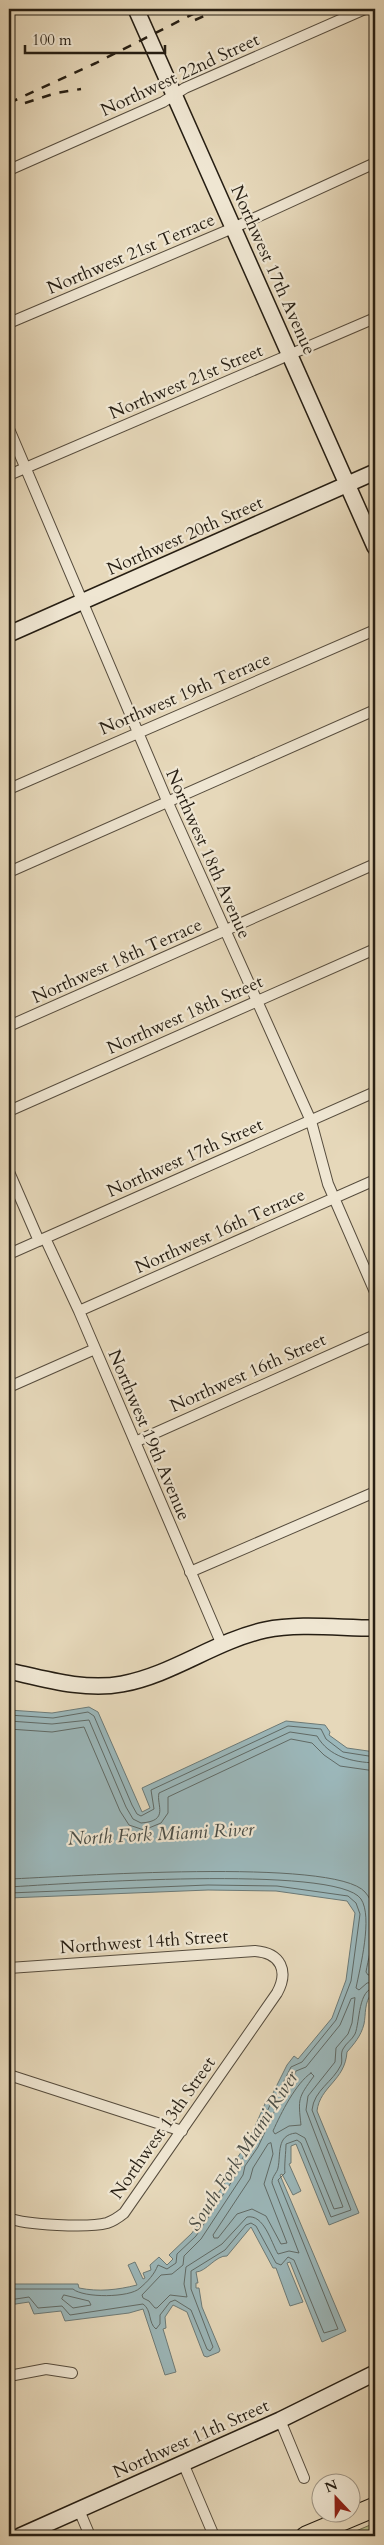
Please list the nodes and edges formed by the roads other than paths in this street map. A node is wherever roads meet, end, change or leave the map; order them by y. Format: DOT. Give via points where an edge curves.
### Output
graph roads {
  1 [pos="136,9"];
  2 [pos="365,9"];
  3 [pos="174,95"];
  4 [pos="375,163"];
  5 [pos="9,170"];
  6 [pos="233,228"];
  7 [pos="375,318"];
  8 [pos="9,323"];
  9 [pos="290,355"];
  10 [pos="9,429"];
  11 [pos="26,467"];
  12 [pos="375,472"];
  13 [pos="9,475"];
  14 [pos="348,484"];
  15 [pos="375,547"];
  16 [pos="82,601"];
  17 [pos="375,630"];
  18 [pos="9,634"];
  19 [pos="375,710"];
  20 [pos="137,731"];
  21 [pos="9,789"];
  22 [pos="168,803"];
  23 [pos="375,864"];
  24 [pos="9,872"];
  25 [pos="225,931"];
  26 [pos="375,949"];
  27 [pos="257,1001"];
  28 [pos="9,1026"];
  29 [pos="375,1092"];
  30 [pos="9,1112"];
  31 [pos="310,1121"];
  32 [pos="9,1172"];
  33 [pos="375,1180"];
  34 [pos="334,1198"];
  35 [pos="42,1239"];
  36 [pos="9,1254"];
  37 [pos="375,1292"];
  38 [pos="79,1311"];
  39 [pos="375,1334"];
  40 [pos="95,1349"];
  41 [pos="9,1387"];
  42 [pos="135,1442"];
  43 [pos="375,1492"];
  44 [pos="190,1572"];
  45 [pos="375,1628"];
  46 [pos="222,1645"];
  47 [pos="9,1672"];
  48 [pos="278,1961"];
  49 [pos="9,1968"];
  50 [pos="9,2074"];
  51 [pos="182,2131"];
  52 [pos="9,2218"];
  53 [pos="72,2373"];
  54 [pos="375,2374"];
  55 [pos="9,2376"];
  56 [pos="280,2420"];
  57 [pos="184,2463"];
  58 [pos="304,2478"];
  59 [pos="375,2507"];
  60 [pos="79,2510"];
  61 [pos="20,2536"];
  62 [pos="90,2536"];
  63 [pos="214,2536"];
  64 [pos="306,2536"];
  1 -- 3 [label="main road, Northwest 17th Avenue"];
  2 -- 3 [label="street, Northwest 22nd Street"];
  3 -- 5 [label="street, Northwest 22nd Street"];
  3 -- 6 [label="main road, Northwest 17th Avenue"];
  4 -- 6 [label="street, Northwest 21st Terrace"];
  6 -- 8 [label="street, Northwest 21st Terrace"];
  6 -- 9 [label="main road, Northwest 17th Avenue"];
  7 -- 9 [label="street, Northwest 21st Street"];
  9 -- 11 [label="street, Northwest 21st Street"];
  9 -- 14 [label="main road, Northwest 17th Avenue"];
  10 -- 11 [label="street, Northwest 18th Avenue"];
  11 -- 13 [label="street, Northwest 21st Street"];
  11 -- 16 [label="street, Northwest 18th Avenue"];
  12 -- 14 [label="main road, Northwest 20th Street"];
  14 -- 15 [label="main road, Northwest 17th Avenue"];
  14 -- 16 [label="main road, Northwest 20th Street"];
  16 -- 18 [label="main road, Northwest 20th Street"];
  16 -- 20 [label="street, Northwest 18th Avenue"];
  17 -- 20 [label="street, Northwest 19th Terrace"];
  19 -- 22 [label="street"];
  20 -- 21 [label="street, Northwest 19th Terrace"];
  20 -- 22 [label="street, Northwest 18th Avenue"];
  22 -- 24 [label="street"];
  22 -- 25 [label="street, Northwest 18th Avenue"];
  23 -- 25 [label="street, Northwest 18th Terrace"];
  25 -- 27 [label="street, Northwest 18th Avenue"];
  25 -- 28 [label="street, Northwest 18th Terrace"];
  26 -- 27 [label="street, Northwest 18th Street"];
  27 -- 30 [label="street, Northwest 18th Street"];
  27 -- 31 [label="street, Northwest 18th Avenue"];
  29 -- 31 [label="street, Northwest 17th Street"];
  31 -- 34 [label="street, Northwest 18th Avenue"];
  31 -- 35 [label="street, Northwest 17th Street"];
  32 -- 35 [label="street, Northwest 19th Avenue"];
  33 -- 34 [label="street, Northwest 16th Terrace"];
  34 -- 37 [label="street, Northwest 18th Avenue"];
  34 -- 38 [label="street, Northwest 16th Terrace"];
  35 -- 36 [label="street, Northwest 17th Street"];
  35 -- 38 [label="street, Northwest 19th Avenue"];
  38 -- 40 [label="street, Northwest 19th Avenue"];
  39 -- 42 [label="street, Northwest 16th Street"];
  40 -- 41 [label="street"];
  40 -- 42 [label="street, Northwest 19th Avenue"];
  42 -- 44 [label="street, Northwest 19th Avenue"];
  43 -- 44 [label="street"];
  44 -- 46 [label="street, Northwest 19th Avenue"];
  45 -- 46 [label="main road" via="288,1627 264,1630"];
  46 -- 47 [label="main road" via="152,1675 120,1684 75,1684"];
  48 -- 49 [label="street, Northwest 14th Street" via="270,1953 255,1951"];
  48 -- 51 [label="street, Northwest 13th Street" via="284,1979 277,1993"];
  50 -- 51 [label="street"];
  51 -- 52 [label="street, Northwest 13th Street" via="128,2209 113,2220 87,2225 21,2222"];
  53 -- 55 [label="street" via="46,2369"];
  54 -- 56 [label="main road, Northwest 11th Street"];
  56 -- 57 [label="main road, Northwest 11th Street"];
  56 -- 58 [label="street"];
  57 -- 60 [label="main road, Northwest 11th Street"];
  57 -- 63 [label="street"];
  59 -- 64 [label="highway"];
  60 -- 61 [label="main road, Northwest 11th Street"];
  60 -- 62 [label="street"];
}
